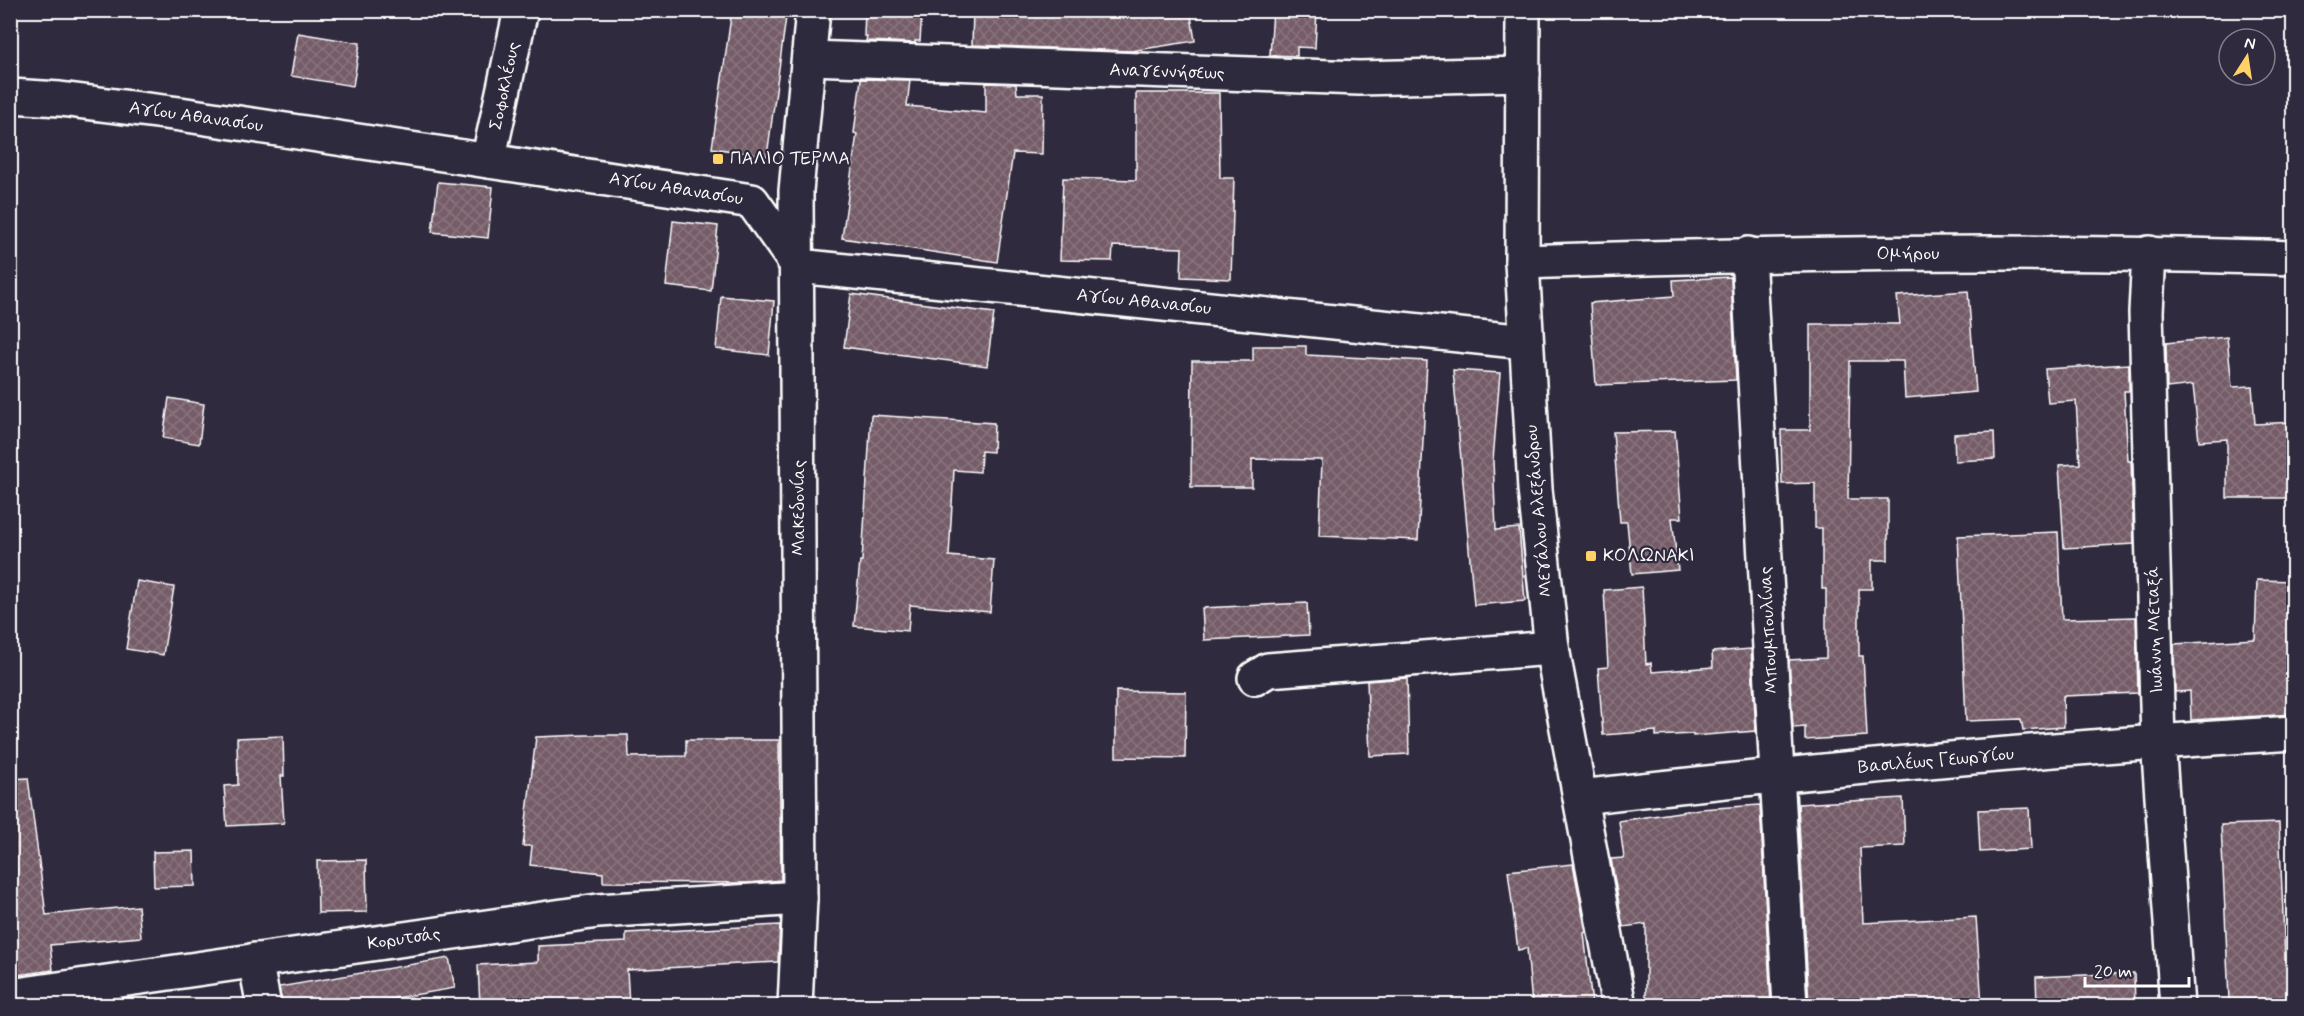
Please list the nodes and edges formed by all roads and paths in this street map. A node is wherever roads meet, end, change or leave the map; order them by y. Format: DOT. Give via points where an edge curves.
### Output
graph roads {
  1 [pos="521,10"];
  2 [pos="813,10"];
  3 [pos="1523,10"];
  4 [pos="810,58"];
  5 [pos="1523,74"];
  6 [pos="10,96"];
  7 [pos="488,161"];
  8 [pos="796,191"];
  9 [pos="752,201"];
  10 [pos="2149,253"];
  11 [pos="1748,254"];
  12 [pos="2294,258"];
  13 [pos="1522,261"];
  14 [pos="798,266"];
  15 [pos="1526,342"];
  16 [pos="1552,648"];
  17 [pos="1255,678"];
  18 [pos="2294,733"];
  19 [pos="2158,741"];
  20 [pos="1777,775"];
  21 [pos="1580,797"];
  22 [pos="800,898"];
  23 [pos="255,960"];
  24 [pos="10,996"];
  25 [pos="264,1005"];
  26 [pos="795,1005"];
  27 [pos="1619,1005"];
  28 [pos="1790,1005"];
  29 [pos="2177,1005"];
  1 -- 7 [label="street, Σοφοκλέους"];
  2 -- 4 [label="street, Μακεδονίας"];
  3 -- 5 [label="street, Μεγάλου Αλεξάνδρου"];
  4 -- 5 [label="street, Αναγεννήσεως" via="1359,78"];
  4 -- 8 [label="street, Μακεδονίας"];
  5 -- 13 [label="street, Μεγάλου Αλεξάνδρου"];
  6 -- 7 [label="street, Αγίου Αθανασίου" via="180,114"];
  7 -- 9 [label="street, Αγίου Αθανασίου"];
  8 -- 9 [label="street"];
  8 -- 14 [label="street, Μακεδονίας"];
  9 -- 14 [label="street, Αγίου Αθανασίου"];
  10 -- 11 [label="street, Ομήρου"];
  10 -- 12 [label="street, Ομήρου"];
  10 -- 19 [label="street, Ιωάννη Μεταξά" via="2146,312"];
  11 -- 13 [label="street, Ομήρου"];
  11 -- 20 [label="street, Μπουμπουλίνας"];
  13 -- 15 [label="street, Μεγάλου Αλεξάνδρου"];
  14 -- 15 [label="street, Αγίου Αθανασίου"];
  14 -- 22 [label="street, Μακεδονίας"];
  15 -- 16 [label="street, Μεγάλου Αλεξάνδρου" via="1535,489"];
  16 -- 17 [label="street" via="1268,670"];
  16 -- 21 [label="street, Μεγάλου Αλεξάνδρου"];
  18 -- 19 [label="street, Βασιλέως Γεωργίου"];
  19 -- 20 [label="street, Βασιλέως Γεωργίου"];
  19 -- 29 [label="street, Ιωάννη Μεταξά"];
  20 -- 21 [label="street, Βασιλέως Γεωργίου"];
  20 -- 28 [label="street, Μπουμπουλίνας"];
  21 -- 27 [label="street, Μεγάλου Αλεξάνδρου"];
  22 -- 23 [label="street, Κορυτσάς" via="598,911"];
  22 -- 26 [label="street, Μακεδονίας"];
  23 -- 24 [label="street, Κορυτσάς"];
  23 -- 25 [label="street"];
}
